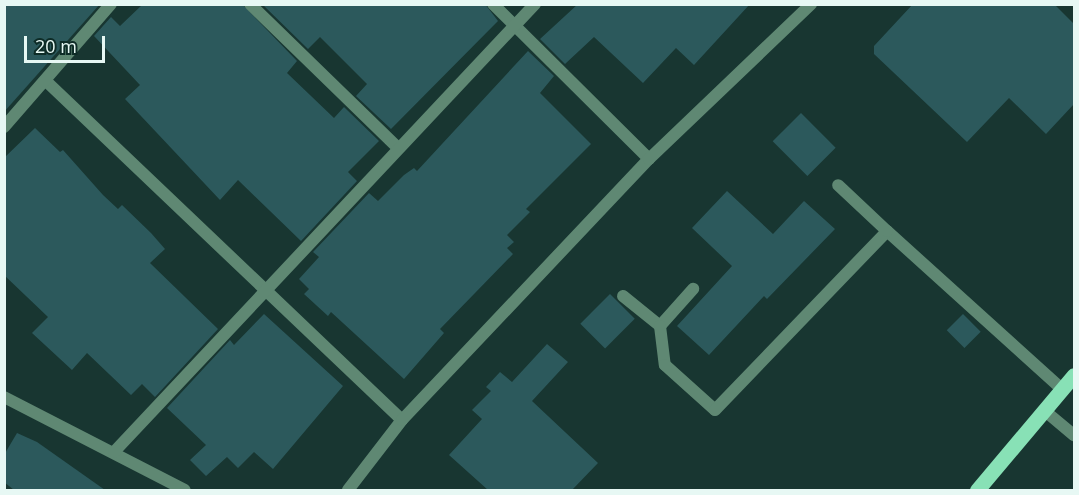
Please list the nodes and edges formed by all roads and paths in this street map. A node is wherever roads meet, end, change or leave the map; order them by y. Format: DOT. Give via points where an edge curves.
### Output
graph roads {
  1 [pos="111,4"];
  2 [pos="250,4"];
  3 [pos="493,4"];
  4 [pos="535,4"];
  5 [pos="811,4"];
  6 [pos="514,26"];
  7 [pos="47,82"];
  8 [pos="4,127"];
  9 [pos="398,148"];
  10 [pos="649,159"];
  11 [pos="838,185"];
  12 [pos="887,231"];
  13 [pos="266,288"];
  14 [pos="693,289"];
  15 [pos="623,296"];
  16 [pos="660,326"];
  17 [pos="1074,375"];
  18 [pos="1062,389"];
  19 [pos="4,397"];
  20 [pos="1045,411"];
  21 [pos="402,420"];
  22 [pos="1074,435"];
  23 [pos="114,452"];
  24 [pos="185,490"];
  25 [pos="348,490"];
  26 [pos="977,490"];
  1 -- 7 [label="street"];
  2 -- 9 [label="street"];
  3 -- 6 [label="street"];
  4 -- 6 [label="street"];
  5 -- 10 [label="street"];
  6 -- 9 [label="street"];
  6 -- 10 [label="street"];
  7 -- 8 [label="street"];
  7 -- 13 [label="street"];
  9 -- 13 [label="street"];
  10 -- 21 [label="street"];
  11 -- 12 [label="street"];
  12 -- 16 [label="street" via="715,410 665,365"];
  12 -- 18 [label="street"];
  13 -- 21 [label="street"];
  13 -- 23 [label="street"];
  14 -- 16 [label="street"];
  15 -- 16 [label="street"];
  17 -- 18 [label="main road"];
  18 -- 20 [label="main road"];
  19 -- 23 [label="street"];
  20 -- 22 [label="street"];
  20 -- 26 [label="main road"];
  21 -- 25 [label="street"];
  23 -- 24 [label="street"];
}
